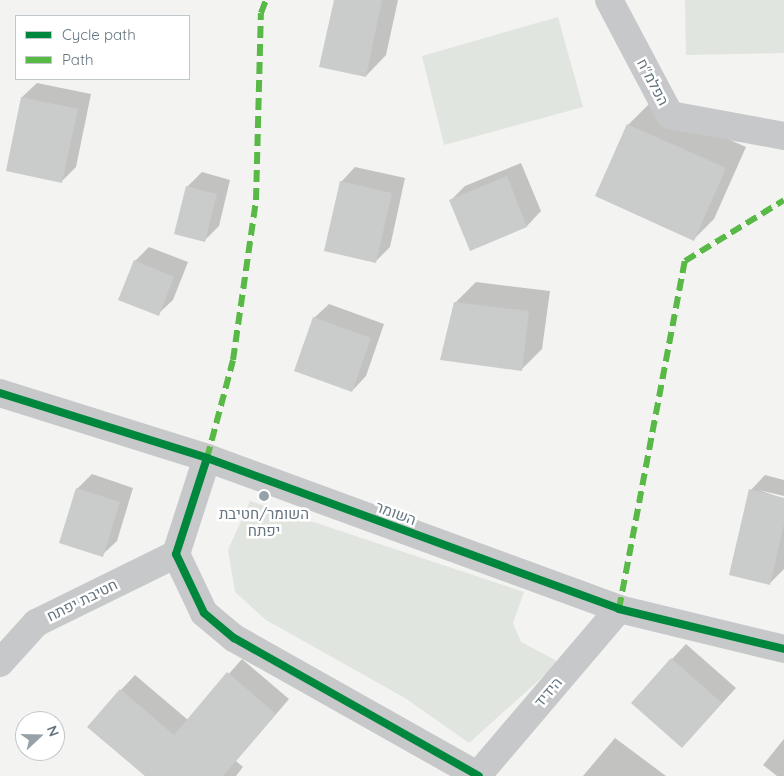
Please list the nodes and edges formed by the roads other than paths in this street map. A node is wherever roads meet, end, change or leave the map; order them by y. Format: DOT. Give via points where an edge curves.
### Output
graph roads {
  1 [pos="609,0"];
  2 [pos="784,136"];
  3 [pos="0,393"];
  4 [pos="207,458"];
  5 [pos="176,554"];
  6 [pos="619,609"];
  7 [pos="784,649"];
  8 [pos="0,663"];
  9 [pos="478,776"];
  1 -- 2 [label="street, הפלמ\"ח" via="670,115"];
  3 -- 4 [label="street, השומר"];
  4 -- 5 [label="street"];
  4 -- 6 [label="street, השומר"];
  5 -- 8 [label="street, חטיבת יפתח" via="36,623"];
  5 -- 9 [label="street" via="204,613 234,638"];
  6 -- 7 [label="street, השומר"];
  6 -- 9 [label="street, הידיד"];
}
